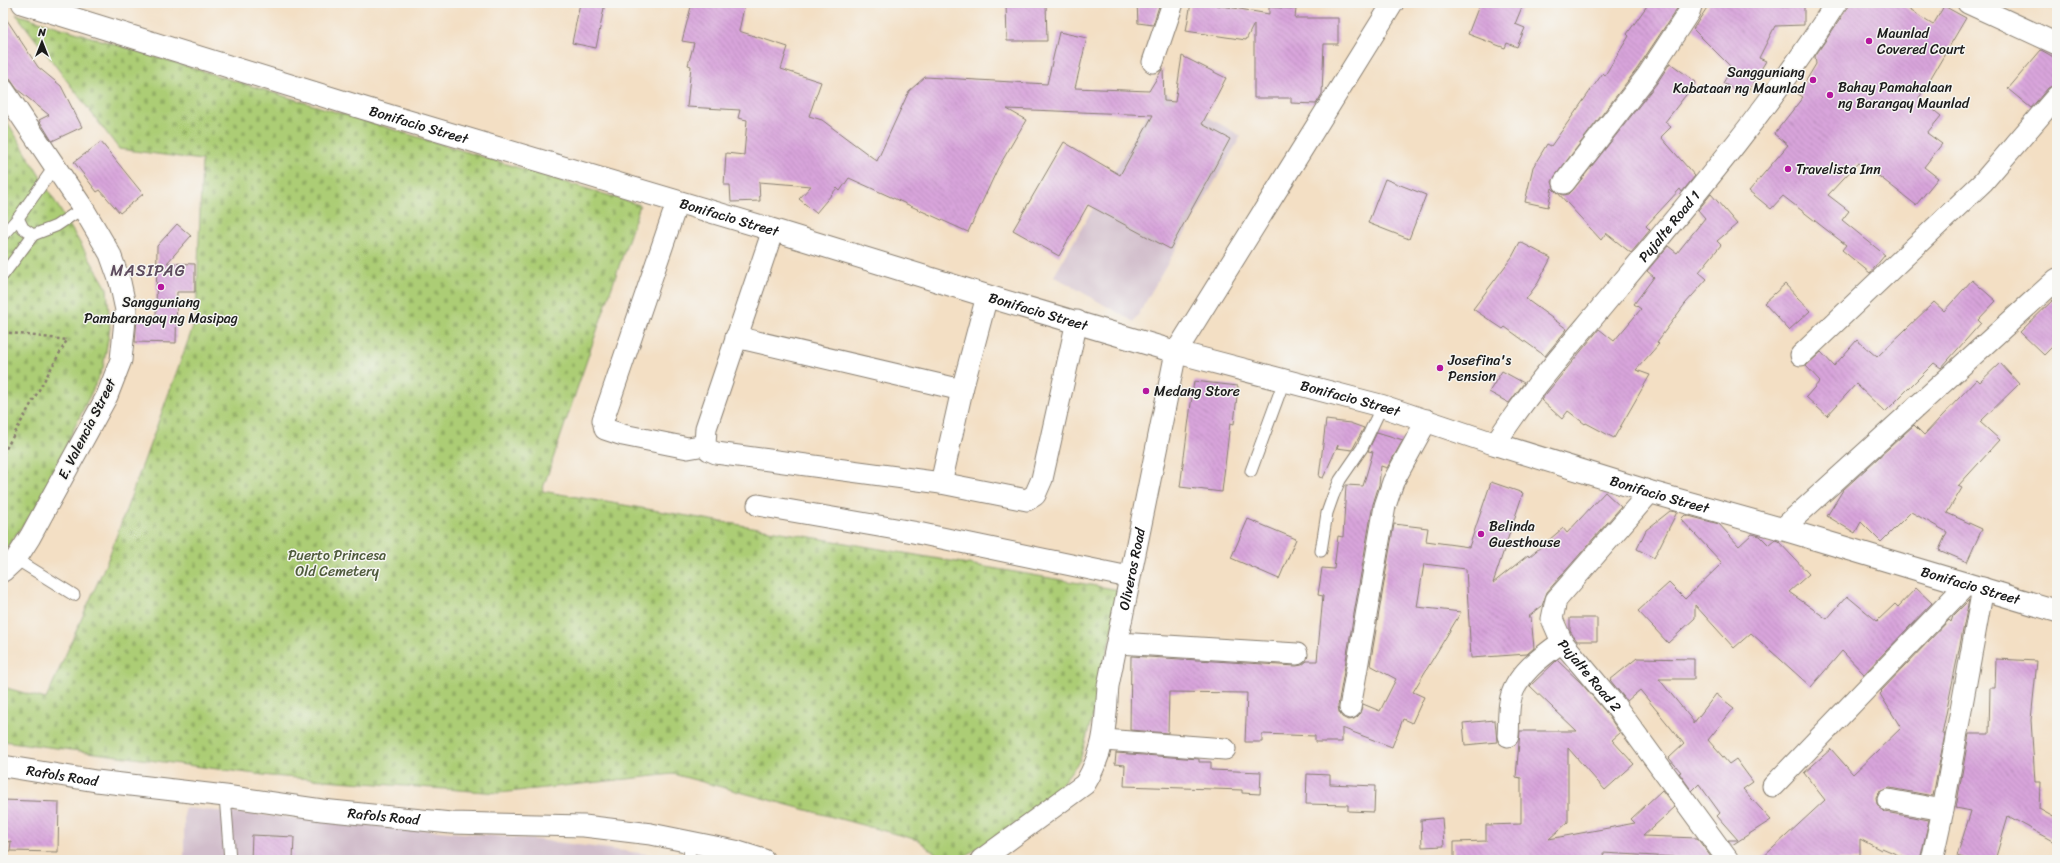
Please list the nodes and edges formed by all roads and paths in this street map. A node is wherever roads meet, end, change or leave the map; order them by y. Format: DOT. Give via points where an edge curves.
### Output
graph roads {
  1 [pos="23,3"];
  2 [pos="1173,3"];
  3 [pos="1393,3"];
  4 [pos="1692,3"];
  5 [pos="1836,3"];
  6 [pos="1968,3"];
  7 [pos="2057,44"];
  8 [pos="1153,62"];
  9 [pos="3,89"];
  10 [pos="2057,96"];
  11 [pos="55,166"];
  12 [pos="1564,183"];
  13 [pos="677,203"];
  14 [pos="83,208"];
  15 [pos="18,218"];
  16 [pos="773,230"];
  17 [pos="3,235"];
  18 [pos="33,236"];
  19 [pos="3,275"];
  20 [pos="2057,279"];
  21 [pos="986,296"];
  22 [pos="1077,321"];
  23 [pos="3,332"];
  24 [pos="736,337"];
  25 [pos="1176,352"];
  26 [pos="1801,355"];
  27 [pos="1284,381"];
  28 [pos="962,390"];
  29 [pos="1382,406"];
  30 [pos="1427,420"];
  31 [pos="1495,444"];
  32 [pos="705,445"];
  33 [pos="3,454"];
  34 [pos="1252,471"];
  35 [pos="941,483"];
  36 [pos="1650,492"];
  37 [pos="758,505"];
  38 [pos="1782,529"];
  39 [pos="1321,551"];
  40 [pos="9,565"];
  41 [pos="1129,577"];
  42 [pos="1975,586"];
  43 [pos="74,595"];
  44 [pos="2057,611"];
  45 [pos="1562,642"];
  46 [pos="1118,643"];
  47 [pos="1297,654"];
  48 [pos="1350,708"];
  49 [pos="1508,736"];
  50 [pos="1104,740"];
  51 [pos="1225,749"];
  52 [pos="3,766"];
  53 [pos="1773,786"];
  54 [pos="225,796"];
  55 [pos="1888,800"];
  56 [pos="1943,810"];
  57 [pos="690,851"];
  58 [pos="230,860"];
  59 [pos="764,860"];
  60 [pos="981,860"];
  61 [pos="1728,860"];
  62 [pos="1932,860"];
  1 -- 13 [label="street, Bonifacio Street"];
  2 -- 8 [label="street"];
  3 -- 25 [label="street"];
  4 -- 12 [label="street" via="1689,12 1647,76"];
  5 -- 31 [label="street, Pujalte Road 1" via="1778,88 1675,219 1518,407"];
  6 -- 7 [label="street"];
  9 -- 11 [label="street, E. Valencia Street"];
  10 -- 26 [label="street" via="1983,182"];
  11 -- 14 [label="street, E. Valencia Street"];
  11 -- 15 [label="lane"];
  13 -- 16 [label="street, Bonifacio Street"];
  13 -- 32 [label="street" via="604,424 605,429 688,448"];
  14 -- 18 [label="lane" via="56,226"];
  14 -- 40 [label="street, E. Valencia Street" via="110,254 120,282 126,310 121,360 107,396 30,537"];
  15 -- 17 [label="lane"];
  15 -- 18 [label="lane" via="23,228"];
  16 -- 21 [label="street, Bonifacio Street"];
  16 -- 24 [label="street"];
  18 -- 19 [label="lane"];
  20 -- 38 [label="street"];
  21 -- 22 [label="street, Bonifacio Street"];
  21 -- 28 [label="street"];
  22 -- 25 [label="street, Bonifacio Street"];
  22 -- 35 [label="street" via="1042,479 1035,495 1027,500"];
  23 -- 33 [label="path" via="67,340"];
  24 -- 28 [label="street"];
  24 -- 32 [label="street" via="706,428"];
  25 -- 27 [label="street, Bonifacio Street"];
  25 -- 41 [label="street, Oliveros Road"];
  27 -- 29 [label="street, Bonifacio Street"];
  27 -- 34 [label="lane"];
  28 -- 35 [label="street"];
  29 -- 30 [label="street, Bonifacio Street"];
  29 -- 39 [label="lane" via="1362,448 1340,480 1333,496 1327,513"];
  30 -- 31 [label="street, Bonifacio Street"];
  30 -- 48 [label="street" via="1393,482 1385,506"];
  31 -- 36 [label="street, Bonifacio Street"];
  32 -- 35 [label="street" via="709,450 722,454"];
  36 -- 38 [label="street, Bonifacio Street"];
  36 -- 45 [label="street, Pujalte Road 2" via="1556,600 1552,619"];
  37 -- 41 [label="street" via="913,532"];
  38 -- 42 [label="street, Bonifacio Street"];
  40 -- 43 [label="lane"];
  41 -- 46 [label="street, Oliveros Road"];
  42 -- 44 [label="street, Bonifacio Street"];
  42 -- 53 [label="street"];
  42 -- 56 [label="street"];
  45 -- 49 [label="street" via="1544,654 1516,684 1510,701"];
  45 -- 61 [label="street, Pujalte Road 2" via="1619,710"];
  46 -- 47 [label="street"];
  46 -- 50 [label="street, Oliveros Road" via="1108,686"];
  50 -- 51 [label="street"];
  50 -- 60 [label="street, Oliveros Road" via="1093,771 1085,784"];
  52 -- 54 [label="street, Rafols Road" via="96,781"];
  54 -- 57 [label="street, Rafols Road" via="322,810 451,823 584,826 650,834"];
  54 -- 58 [label="lane"];
  55 -- 56 [label="street"];
  56 -- 62 [label="street"];
  57 -- 59 [label="street, Rafols Road" via="735,851"];
}
